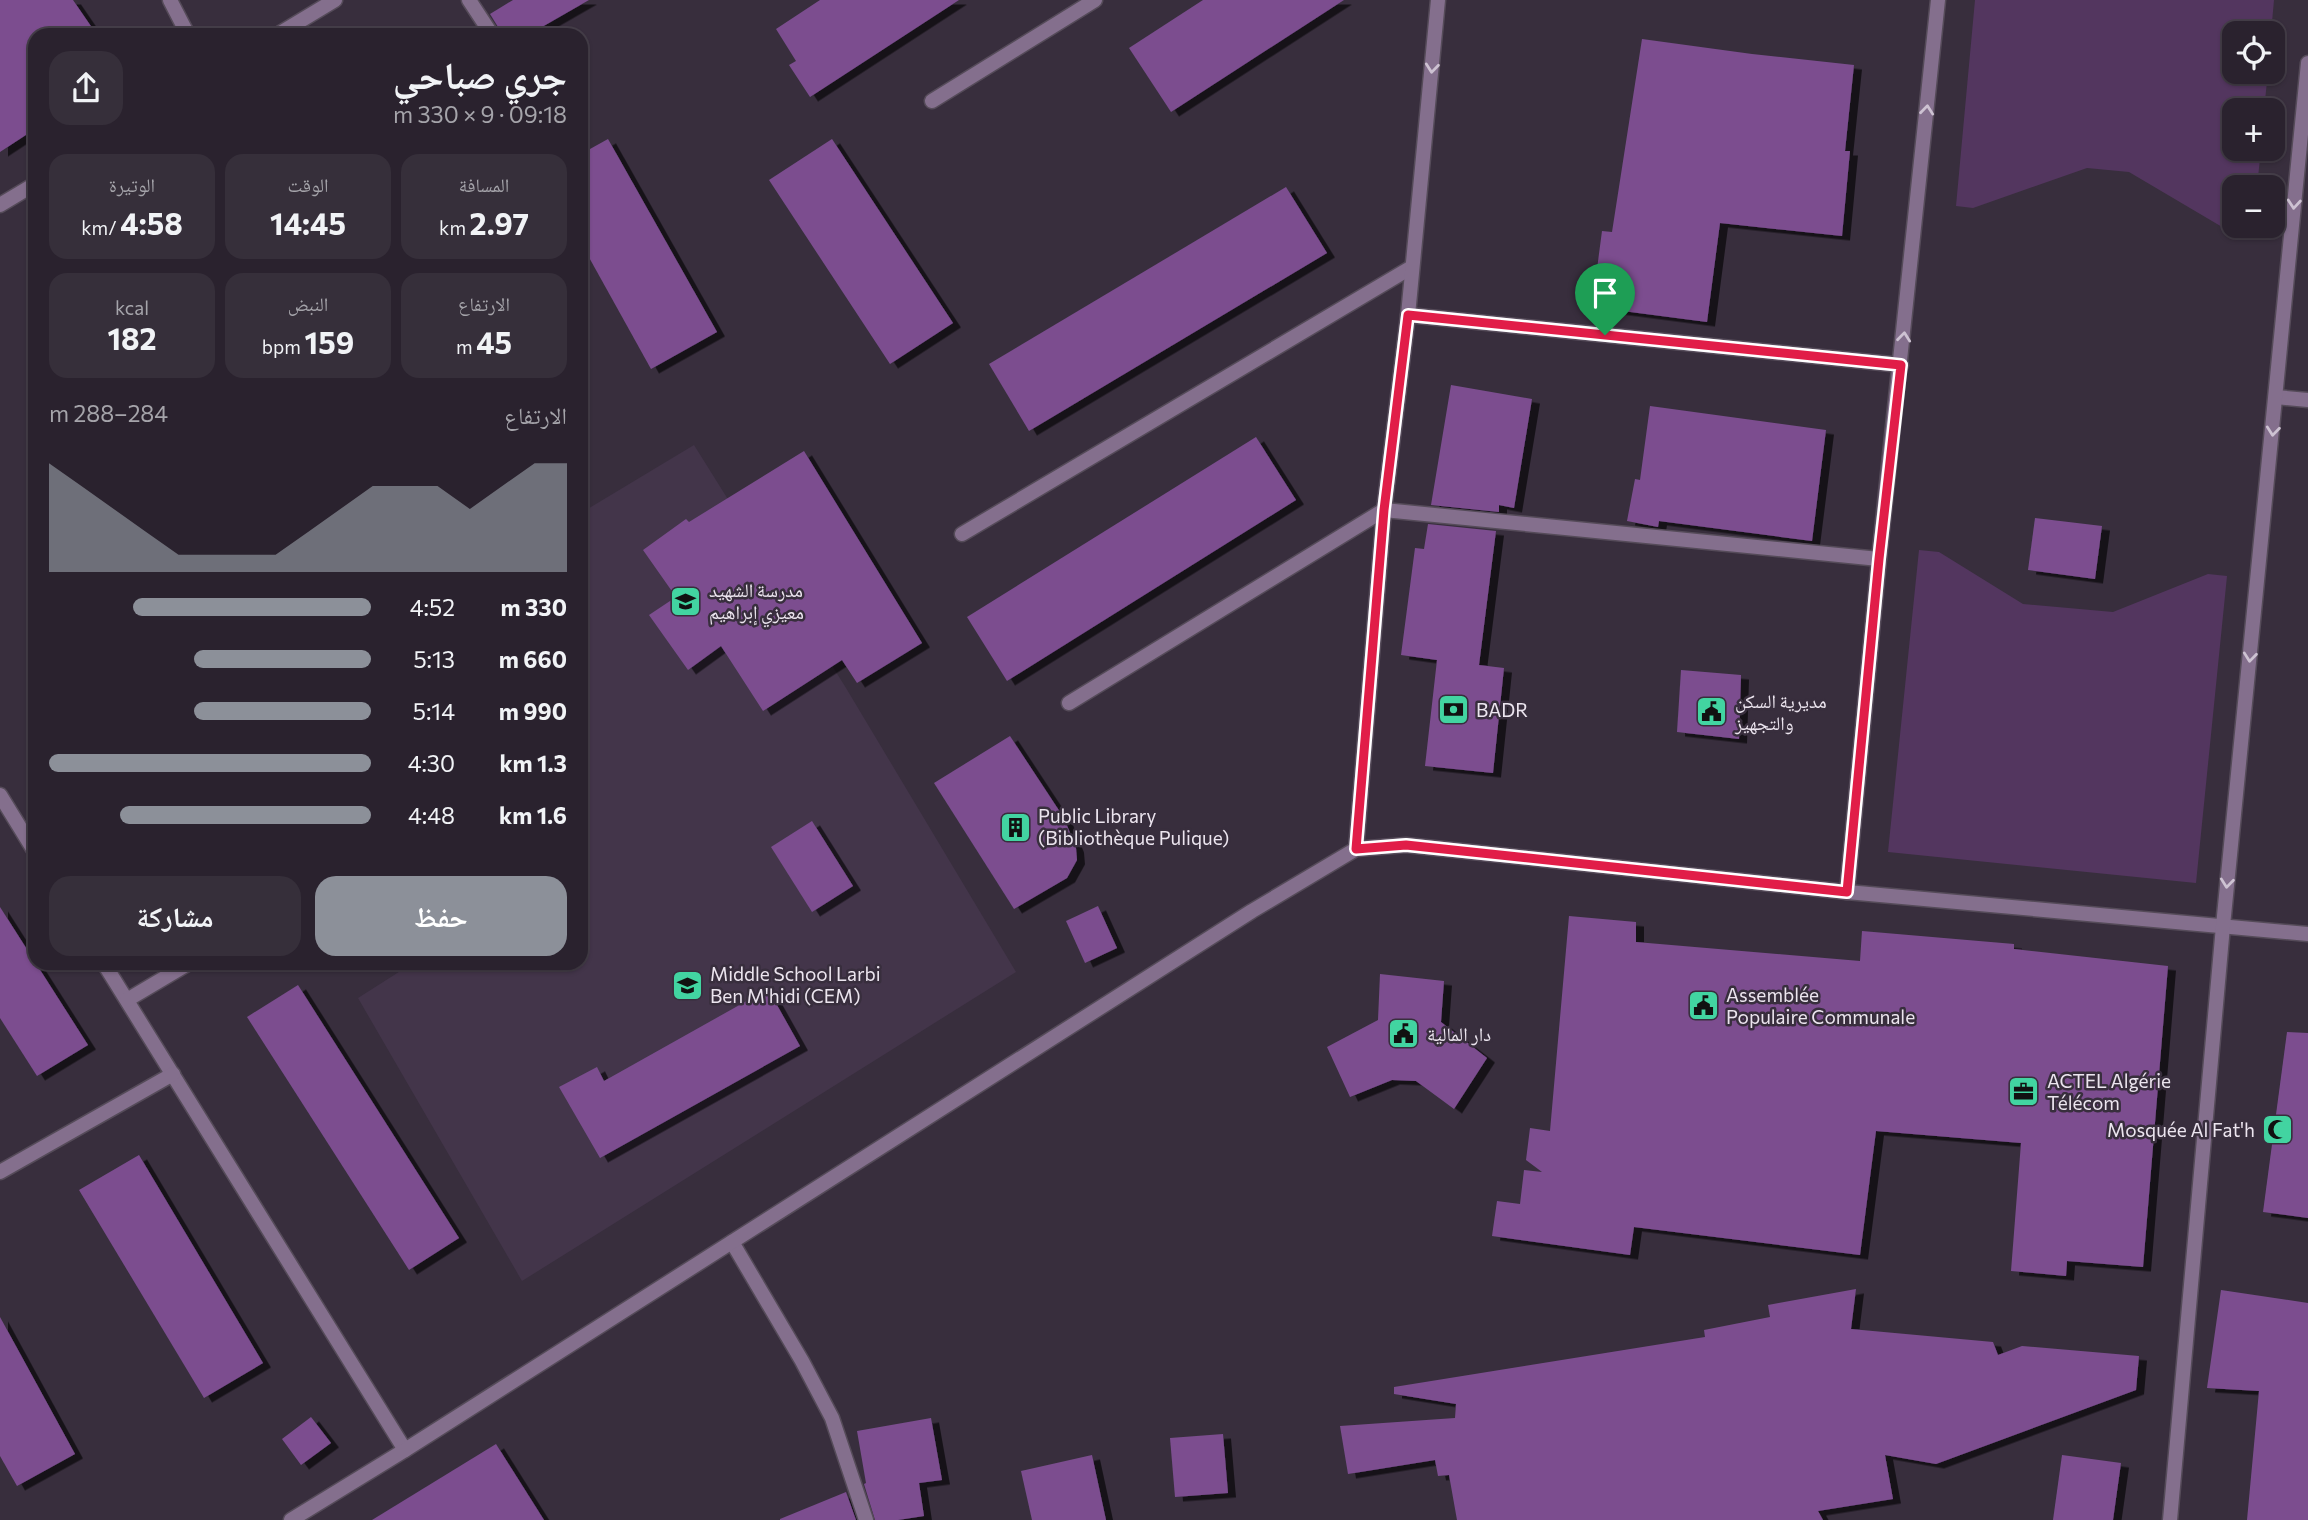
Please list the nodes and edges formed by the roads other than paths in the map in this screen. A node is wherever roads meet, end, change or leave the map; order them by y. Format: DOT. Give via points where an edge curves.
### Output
graph roads {
  1 [pos="170,0"];
  2 [pos="335,0"];
  3 [pos="469,0"];
  4 [pos="1095,0"];
  5 [pos="1438,0"];
  6 [pos="1938,0"];
  7 [pos="184,28"];
  8 [pos="289,28"];
  9 [pos="487,28"];
  10 [pos="2308,63"];
  11 [pos="932,101"];
  12 [pos="28,188"];
  13 [pos="0,205"];
  14 [pos="1412,267"];
  15 [pos="1408,315"];
  16 [pos="1901,365"];
  17 [pos="2276,397"];
  18 [pos="2308,400"];
  19 [pos="1384,510"];
  20 [pos="962,534"];
  21 [pos="1879,559"];
  22 [pos="1069,703"];
  23 [pos="0,795"];
  24 [pos="28,841"];
  25 [pos="1356,849"];
  26 [pos="1847,892"];
  27 [pos="2223,926"];
  28 [pos="2308,934"];
  29 [pos="108,970"];
  30 [pos="178,970"];
  31 [pos="127,1000"];
  32 [pos="173,1074"];
  33 [pos="0,1172"];
  34 [pos="732,1242"];
  35 [pos="405,1450"];
  36 [pos="291,1520"];
  37 [pos="866,1520"];
  38 [pos="2170,1520"];
  1 -- 7 [label="street"];
  2 -- 8 [label="street"];
  3 -- 9 [label="street"];
  4 -- 11 [label="street"];
  5 -- 14 [label="street, one-way"];
  16 -- 6 [label="street, one-way"];
  10 -- 17 [label="street, one-way"];
  12 -- 13 [label="street"];
  14 -- 15 [label="street"];
  14 -- 20 [label="street"];
  15 -- 16 [label="street"];
  15 -- 19 [label="street"];
  16 -- 21 [label="street"];
  17 -- 18 [label="street"];
  17 -- 27 [label="street, one-way"];
  19 -- 21 [label="street"];
  19 -- 22 [label="street"];
  19 -- 25 [label="street"];
  21 -- 26 [label="street"];
  23 -- 24 [label="street"];
  25 -- 26 [label="street" via="1406,845"];
  25 -- 34 [label="street"];
  26 -- 27 [label="street"];
  27 -- 28 [label="street"];
  27 -- 38 [label="street"];
  29 -- 31 [label="street"];
  30 -- 31 [label="street"];
  31 -- 32 [label="street"];
  32 -- 33 [label="street"];
  32 -- 35 [label="street"];
  34 -- 35 [label="street"];
  34 -- 37 [label="street" via="832,1418"];
  35 -- 36 [label="street"];
}
